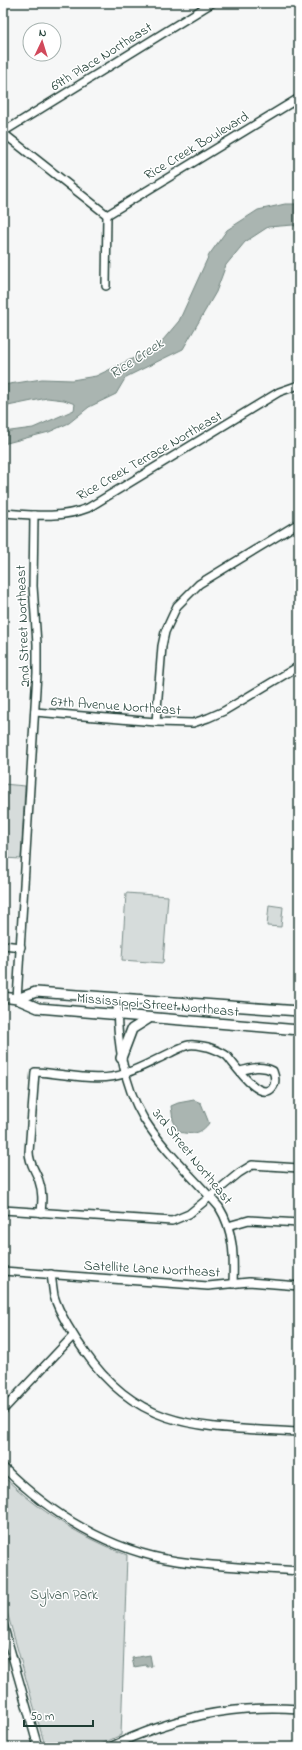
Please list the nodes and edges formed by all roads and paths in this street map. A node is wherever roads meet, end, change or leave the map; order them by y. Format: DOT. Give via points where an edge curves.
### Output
graph roads {
  1 [pos="212,3"];
  2 [pos="299,98"];
  3 [pos="3,132"];
  4 [pos="107,215"];
  5 [pos="106,286"];
  6 [pos="299,385"];
  7 [pos="3,513"];
  8 [pos="34,515"];
  9 [pos="299,523"];
  10 [pos="299,666"];
  11 [pos="35,712"];
  12 [pos="156,722"];
  13 [pos="3,945"];
  14 [pos="21,947"];
  15 [pos="3,997"];
  16 [pos="117,998"];
  17 [pos="17,999"];
  18 [pos="299,1010"];
  19 [pos="117,1015"];
  20 [pos="150,1018"];
  21 [pos="299,1030"];
  22 [pos="121,1058"];
  23 [pos="240,1071"];
  24 [pos="125,1074"];
  25 [pos="299,1168"];
  26 [pos="210,1197"];
  27 [pos="3,1210"];
  28 [pos="41,1213"];
  29 [pos="299,1223"];
  30 [pos="228,1226"];
  31 [pos="3,1271"];
  32 [pos="51,1274"];
  33 [pos="233,1284"];
  34 [pos="299,1286"];
  35 [pos="73,1336"];
  36 [pos="3,1410"];
  37 [pos="299,1432"];
  38 [pos="3,1467"];
  39 [pos="299,1571"];
  40 [pos="3,1624"];
  41 [pos="299,1709"];
  42 [pos="38,1747"];
  43 [pos="110,1747"];
  1 -- 3 [label="street, 69th Place Northeast"];
  2 -- 4 [label="street, Rice Creek Boulevard"];
  3 -- 4 [label="street"];
  4 -- 5 [label="street"];
  6 -- 8 [label="street, Rice Creek Terrace Northeast" via="279,392 88,508 62,515"];
  7 -- 8 [label="street, Rice Creek Terrace Northeast"];
  8 -- 11 [label="street, 2nd Street Northeast" via="33,586 37,644"];
  9 -- 12 [label="street" via="199,584 177,606 165,632 162,646"];
  10 -- 12 [label="street, 67th Avenue Northeast" via="208,718 193,723"];
  11 -- 12 [label="street, 67th Avenue Northeast"];
  11 -- 14 [label="street, 2nd Street Northeast"];
  13 -- 14 [label="street"];
  14 -- 17 [label="street, 2nd Street Northeast"];
  15 -- 17 [label="street, Mississippi Street Northeast"];
  16 -- 17 [label="street, Mississippi Street Northeast" via="36,992"];
  16 -- 18 [label="street, Mississippi Street Northeast"];
  16 -- 19 [label="street, 3rd Street Northeast"];
  17 -- 19 [label="street, Mississippi Street Northeast" via="38,1008"];
  19 -- 20 [label="street, Mississippi Street Northeast"];
  19 -- 22 [label="street, 3rd Street Northeast" via="117,1037"];
  20 -- 21 [label="street, Mississippi Street Northeast"];
  20 -- 22 [label="street" via="132,1029"];
  22 -- 24 [label="street, 3rd Street Northeast"];
  23 -- 23 [label="street" via="256,1089 263,1091 274,1086 275,1077 273,1071 268,1068 252,1067"];
  23 -- 24 [label="street" via="226,1056 216,1050 189,1045"];
  24 -- 26 [label="street, 3rd Street Northeast" via="144,1118 154,1133"];
  24 -- 28 [label="street" via="95,1078 36,1072 28,1152 42,1190"];
  25 -- 26 [label="street" via="252,1165"];
  26 -- 28 [label="street" via="189,1214 172,1221"];
  26 -- 30 [label="street, 3rd Street Northeast" via="222,1212"];
  27 -- 28 [label="street"];
  29 -- 30 [label="street" via="249,1220"];
  30 -- 33 [label="street, 3rd Street Northeast" via="232,1241"];
  31 -- 32 [label="street, Satellite Lane Northeast"];
  32 -- 33 [label="street, Satellite Lane Northeast" via="208,1286"];
  32 -- 35 [label="street" via="54,1296"];
  33 -- 34 [label="street, Satellite Lane Northeast" via="258,1282"];
  35 -- 36 [label="street"];
  35 -- 37 [label="street" via="111,1384 143,1408 163,1417 202,1426"];
  38 -- 39 [label="street" via="57,1513 78,1526 127,1548 176,1561"];
  40 -- 42 [label="street"];
  41 -- 43 [label="street" via="237,1709 213,1712 156,1727"];
}
